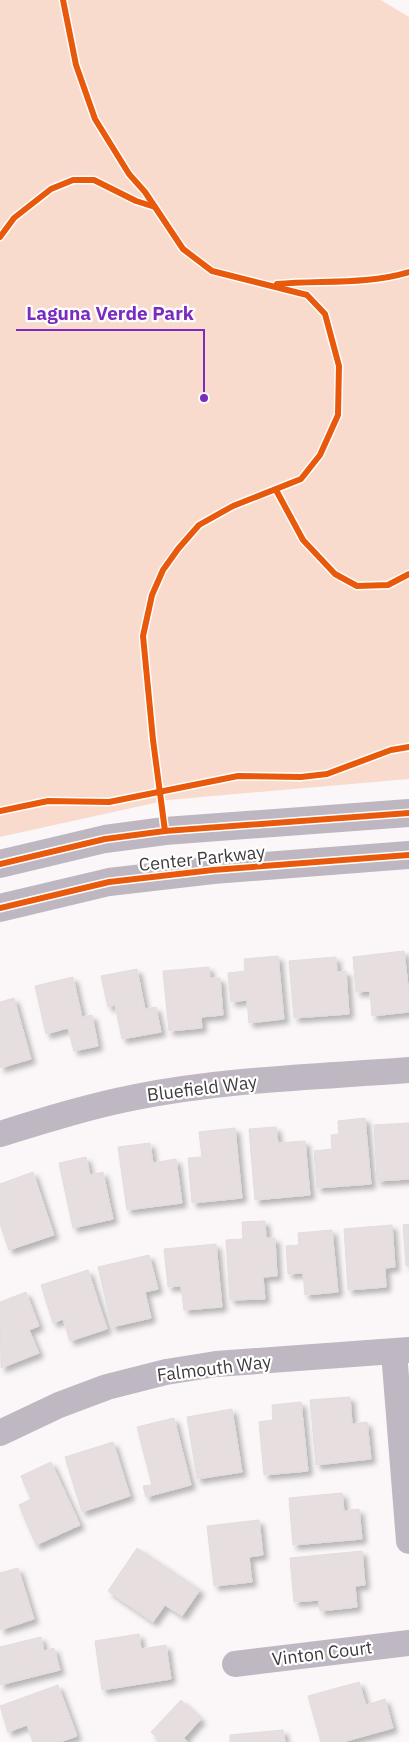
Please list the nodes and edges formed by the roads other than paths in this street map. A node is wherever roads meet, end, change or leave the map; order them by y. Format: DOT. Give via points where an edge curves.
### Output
graph roads {
  1 [pos="409,812"];
  2 [pos="409,855"];
  3 [pos="0,864"];
  4 [pos="0,908"];
  5 [pos="409,1070"];
  6 [pos="0,1134"];
  7 [pos="401,1351"];
  8 [pos="0,1433"];
  9 [pos="409,1541"];
  10 [pos="409,1643"];
  11 [pos="235,1664"];
  1 -- 3 [label="main road, Center Parkway" via="166,831 105,839"];
  2 -- 4 [label="main road, Center Parkway" via="213,870 109,882"];
  5 -- 6 [label="street, Bluefield Way" via="221,1084 136,1097 70,1112"];
  7 -- 8 [label="street, Falmouth Way" via="216,1364 166,1372 106,1387"];
  7 -- 9 [label="street"];
  10 -- 11 [label="street, Vinton Court"];
}
